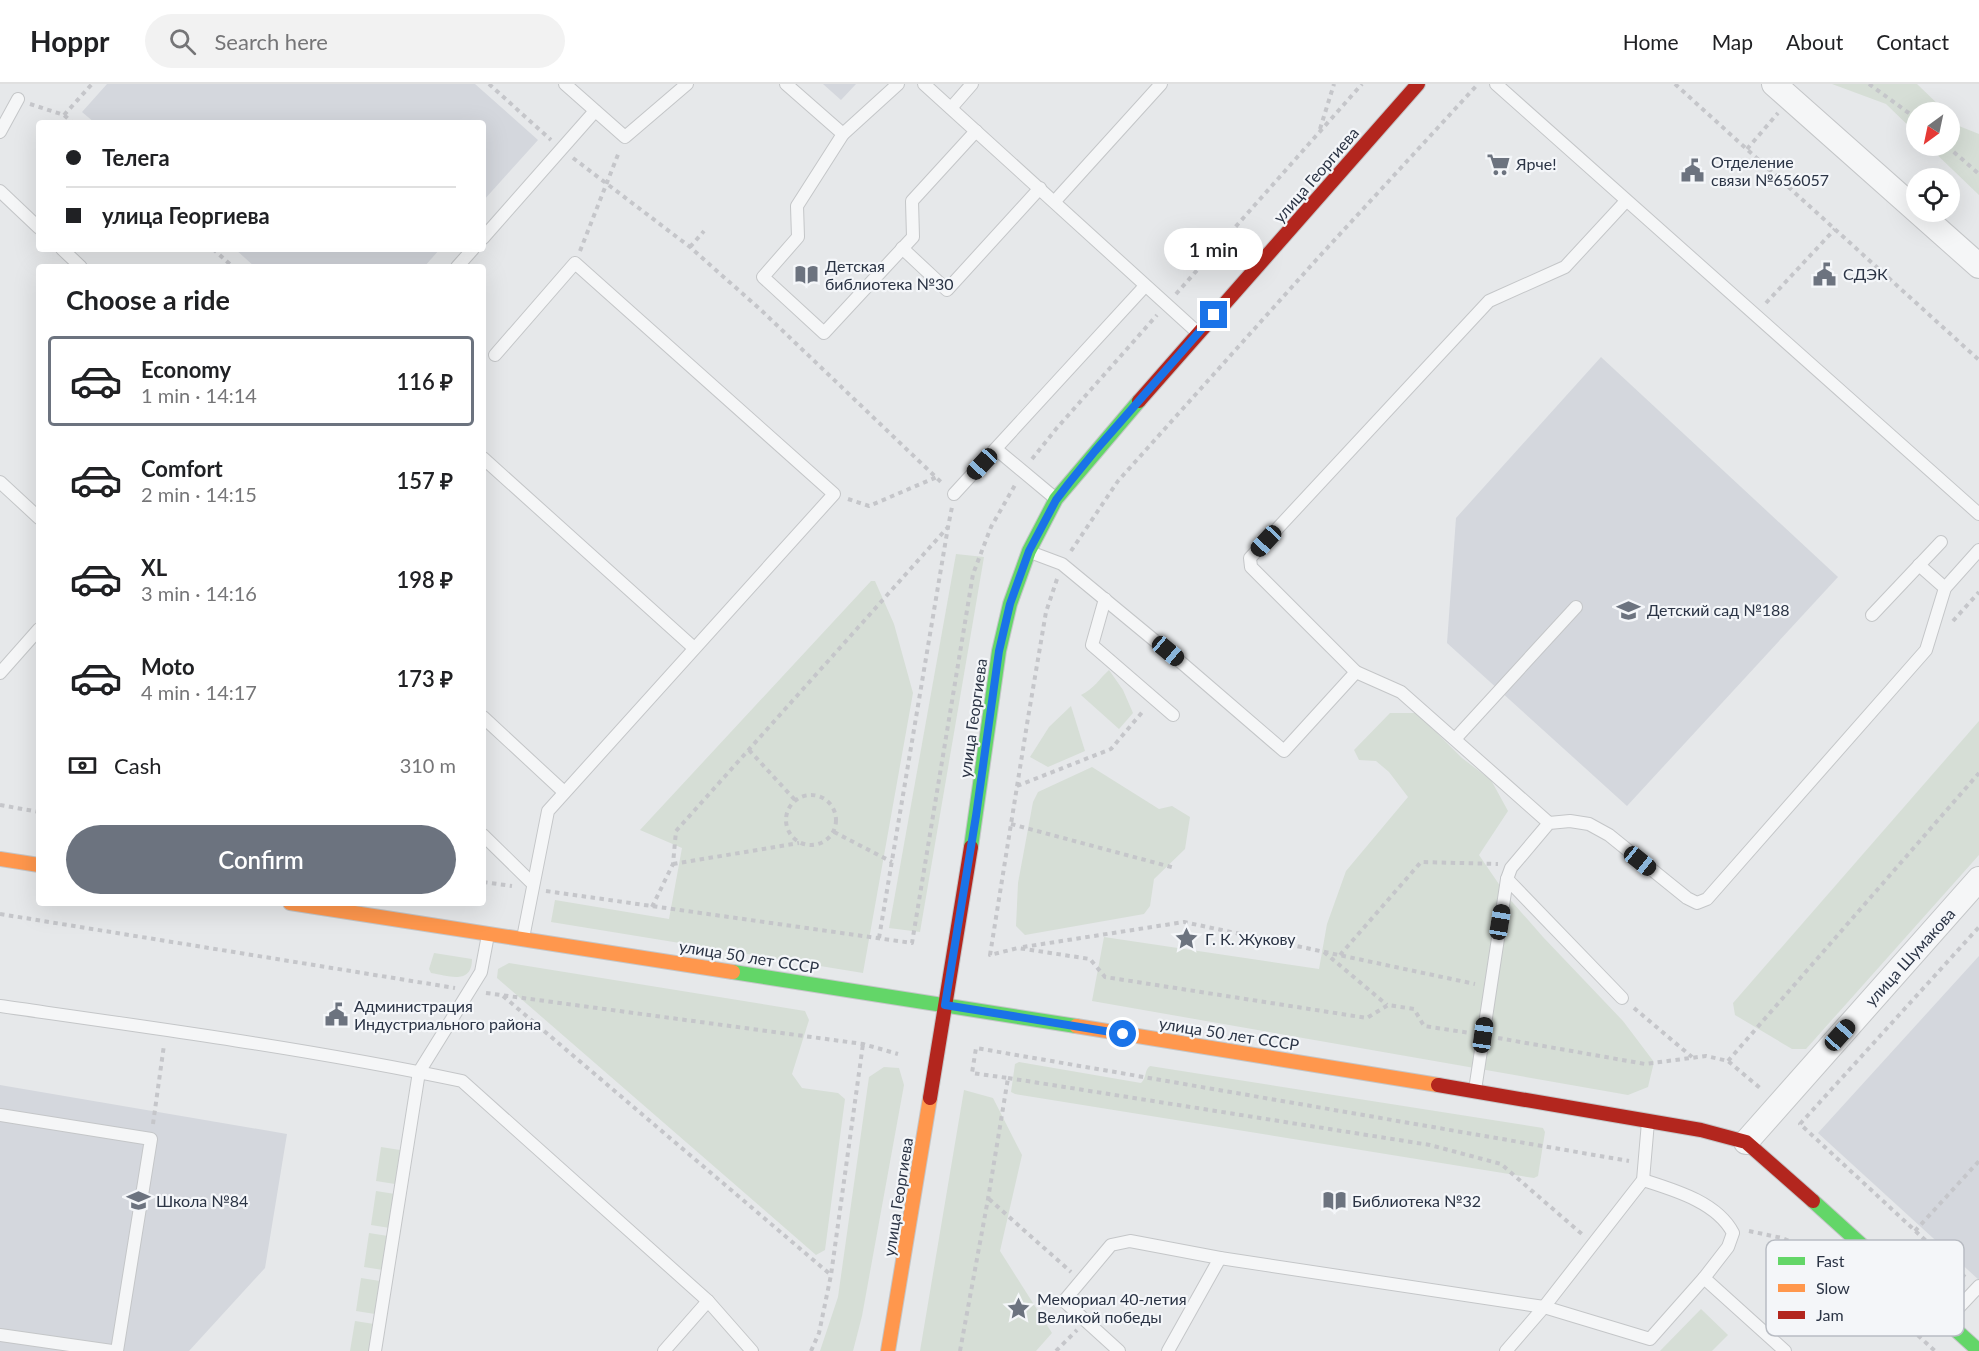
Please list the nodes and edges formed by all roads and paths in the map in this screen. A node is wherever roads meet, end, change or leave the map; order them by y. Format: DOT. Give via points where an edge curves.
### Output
graph roads {
  1 [pos="92,84"];
  2 [pos="489,84"];
  3 [pos="565,84"];
  4 [pos="687,84"];
  5 [pos="786,84"];
  6 [pos="898,84"];
  7 [pos="924,84"];
  8 [pos="972,84"];
  9 [pos="1161,84"];
  10 [pos="1334,84"];
  11 [pos="1418,84"];
  12 [pos="1478,84"];
  13 [pos="1496,84"];
  14 [pos="1675,84"];
  15 [pos="1869,84"];
  16 [pos="1782,91"];
  17 [pos="18,99"];
  18 [pos="951,108"];
  19 [pos="595,111"];
  20 [pos="1906,111"];
  21 [pos="64,115"];
  22 [pos="70,120"];
  23 [pos="976,131"];
  24 [pos="0,132"];
  25 [pos="1319,132"];
  26 [pos="843,134"];
  27 [pos="625,137"];
  28 [pos="561,149"];
  29 [pos="1747,149"];
  30 [pos="1958,156"];
  31 [pos="1979,174"];
  32 [pos="606,185"];
  33 [pos="1040,188"];
  34 [pos="0,191"];
  35 [pos="1055,201"];
  36 [pos="1626,201"];
  37 [pos="36,225"];
  38 [pos="1835,229"];
  39 [pos="704,231"];
  40 [pos="486,235"];
  41 [pos="690,247"];
  42 [pos="902,249"];
  43 [pos="65,252"];
  44 [pos="216,252"];
  45 [pos="470,252"];
  46 [pos="575,263"];
  47 [pos="78,264"];
  48 [pos="230,264"];
  49 [pos="460,264"];
  50 [pos="1979,267"];
  51 [pos="1145,286"];
  52 [pos="1756,314"];
  53 [pos="1198,332"];
  54 [pos="495,356"];
  55 [pos="1979,360"];
  56 [pos="996,449"];
  57 [pos="486,461"];
  58 [pos="937,477"];
  59 [pos="0,482"];
  60 [pos="834,494"];
  61 [pos="954,494"];
  62 [pos="1056,500"];
  63 [pos="1979,513"];
  64 [pos="36,515"];
  65 [pos="948,527"];
  66 [pos="1941,542"];
  67 [pos="1979,550"];
  68 [pos="1029,551"];
  69 [pos="1062,564"];
  70 [pos="1919,565"];
  71 [pos="1945,588"];
  72 [pos="1105,599"];
  73 [pos="1576,607"];
  74 [pos="1872,615"];
  75 [pos="36,632"];
  76 [pos="694,648"];
  77 [pos="1356,672"];
  78 [pos="0,673"];
  79 [pos="1154,699"];
  80 [pos="1173,715"];
  81 [pos="486,720"];
  82 [pos="1455,740"];
  83 [pos="749,749"];
  84 [pos="1979,773"];
  85 [pos="1017,786"];
  86 [pos="564,792"];
  87 [pos="795,800"];
  88 [pos="0,805"];
  89 [pos="36,811"];
  90 [pos="1549,823"];
  91 [pos="1011,824"];
  92 [pos="834,831"];
  93 [pos="486,838"];
  94 [pos="799,843"];
  95 [pos="0,859"];
  96 [pos="892,862"];
  97 [pos="673,864"];
  98 [pos="1514,864"];
  99 [pos="36,865"];
  100 [pos="1175,868"];
  101 [pos="1507,879"];
  102 [pos="1979,879"];
  103 [pos="486,882"];
  104 [pos="533,886"];
  105 [pos="310,906"];
  106 [pos="652,907"];
  107 [pos="0,914"];
  108 [pos="1979,927"];
  109 [pos="488,933"];
  110 [pos="879,938"];
  111 [pos="522,939"];
  112 [pos="912,943"];
  113 [pos="1018,948"];
  114 [pos="1323,951"];
  115 [pos="1340,955"];
  116 [pos="1491,987"];
  117 [pos="470,990"];
  118 [pos="503,996"];
  119 [pos="1622,998"];
  120 [pos="945,1005"];
  121 [pos="1388,1005"];
  122 [pos="0,1006"];
  123 [pos="166,1030"];
  124 [pos="1483,1035"];
  125 [pos="863,1044"];
  126 [pos="898,1054"];
  127 [pos="1692,1057"];
  128 [pos="1728,1061"];
  129 [pos="420,1072"];
  130 [pos="1008,1078"];
  131 [pos="1760,1088"];
  132 [pos="1475,1091"];
  133 [pos="0,1116"];
  134 [pos="1648,1122"];
  135 [pos="151,1139"];
  136 [pos="1746,1142"];
  137 [pos="1979,1161"];
  138 [pos="1644,1164"];
  139 [pos="1643,1180"];
  140 [pos="988,1199"];
  141 [pos="1915,1231"];
  142 [pos="1733,1233"];
  143 [pos="1787,1240"];
  144 [pos="1855,1240"];
  145 [pos="1925,1240"];
  146 [pos="1593,1243"];
  147 [pos="1220,1258"];
  148 [pos="831,1275"];
  149 [pos="1964,1275"];
  150 [pos="1704,1278"];
  151 [pos="1080,1281"];
  152 [pos="1978,1287"];
  153 [pos="708,1301"];
  154 [pos="1964,1302"];
  155 [pos="1544,1307"];
  156 [pos="1086,1321"];
  157 [pos="1766,1334"];
  158 [pos="0,1335"];
  159 [pos="1768,1336"];
  160 [pos="1962,1336"];
  161 [pos="114,1351"];
  162 [pos="375,1351"];
  163 [pos="664,1351"];
  164 [pos="752,1351"];
  165 [pos="811,1351"];
  166 [pos="888,1351"];
  167 [pos="960,1351"];
  168 [pos="1056,1351"];
  169 [pos="1119,1351"];
  170 [pos="1168,1351"];
  171 [pos="1506,1351"];
  172 [pos="1785,1351"];
  173 [pos="1979,1351"];
  1 -- 21 [label="path"];
  2 -- 28 [label="path"];
  3 -- 19 [label="lane"];
  4 -- 27 [label="lane"];
  5 -- 26 [label="lane"];
  6 -- 26 [label="lane"];
  7 -- 18 [label="lane"];
  8 -- 18 [label="lane"];
  9 -- 35 [label="lane"];
  10 -- 25 [label="path"];
  11 -- 53 [label="street, улица Георгиева"];
  12 -- 69 [label="path" via="1118,481"];
  13 -- 36 [label="lane"];
  14 -- 29 [label="path"];
  15 -- 20 [label="path"];
  16 -- 29 [label="path"];
  16 -- 50 [label="street"];
  17 -- 21 [label="path"];
  17 -- 24 [label="lane"];
  18 -- 23 [label="lane"];
  19 -- 27 [label="lane"];
  19 -- 28 [label="lane"];
  21 -- 22 [label="path"];
  23 -- 33 [label="lane"];
  23 -- 42 [label="lane" via="912,201 913,237"];
  26 -- 42 [label="lane" via="797,206 798,237 763,277 824,333"];
  27 -- 32 [label="path"];
  28 -- 32 [label="path"];
  28 -- 40 [label="lane"];
  29 -- 38 [label="path"];
  30 -- 31 [label="path"];
  32 -- 41 [label="path"];
  32 -- 46 [label="path"];
  33 -- 35 [label="lane"];
  33 -- 42 [label="lane" via="947,290"];
  34 -- 37 [label="lane"];
  35 -- 51 [label="lane"];
  36 -- 52 [label="lane"];
  36 -- 77 [label="lane" via="1565,267 1489,301 1250,558 1251,567"];
  38 -- 52 [label="path"];
  38 -- 55 [label="path"];
  39 -- 41 [label="path"];
  41 -- 58 [label="path"];
  43 -- 47 [label="lane"];
  44 -- 48 [label="path"];
  45 -- 49 [label="lane"];
  46 -- 54 [label="lane"];
  46 -- 60 [label="lane"];
  51 -- 53 [label="lane"];
  51 -- 56 [label="lane"];
  52 -- 63 [label="lane"];
  53 -- 62 [label="street, улица Георгиева"];
  56 -- 61 [label="lane"];
  56 -- 62 [label="lane"];
  57 -- 76 [label="lane"];
  58 -- 60 [label="path" via="869,506"];
  58 -- 61 [label="path"];
  59 -- 64 [label="lane"];
  60 -- 76 [label="lane"];
  61 -- 65 [label="path"];
  62 -- 68 [label="street, улица Георгиева"];
  65 -- 83 [label="path"];
  65 -- 96 [label="path"];
  66 -- 70 [label="lane"];
  67 -- 71 [label="lane"];
  68 -- 69 [label="lane"];
  68 -- 120 [label="street, улица Георгиева" via="999,651"];
  69 -- 72 [label="lane"];
  69 -- 85 [label="path" via="1046,612"];
  70 -- 71 [label="lane"];
  70 -- 74 [label="lane"];
  71 -- 90 [label="lane" via="1926,650 1707,899 1697,903 1687,898 1609,835 1589,824"];
  72 -- 77 [label="lane" via="1284,751"];
  72 -- 79 [label="lane" via="1092,645"];
  73 -- 82 [label="lane"];
  75 -- 78 [label="lane"];
  76 -- 86 [label="lane"];
  77 -- 82 [label="lane" via="1401,692"];
  79 -- 80 [label="lane"];
  79 -- 85 [label="path" via="1111,749"];
  81 -- 86 [label="lane"];
  82 -- 90 [label="lane"];
  83 -- 87 [label="path"];
  83 -- 97 [label="path" via="676,831"];
  84 -- 128 [label="path"];
  85 -- 91 [label="path"];
  86 -- 104 [label="lane" via="548,811"];
  87 -- 92 [label="path" via="811,795 827,801 836,815"];
  87 -- 94 [label="path" via="785,823"];
  88 -- 89 [label="path"];
  90 -- 98 [label="lane"];
  91 -- 100 [label="path"];
  91 -- 113 [label="path" via="990,955"];
  92 -- 94 [label="path" via="823,843"];
  92 -- 96 [label="path"];
  93 -- 104 [label="lane"];
  94 -- 97 [label="path"];
  95 -- 99 [label="street"];
  96 -- 110 [label="path"];
  97 -- 106 [label="path"];
  98 -- 101 [label="lane"];
  98 -- 115 [label="path" via="1421,862"];
  101 -- 116 [label="lane"];
  101 -- 119 [label="lane"];
  102 -- 136 [label="street, улица Шумакова"];
  103 -- 104 [label="path"];
  104 -- 106 [label="path"];
  104 -- 111 [label="lane"];
  105 -- 109 [label="street, улица 50 лет СССР"];
  106 -- 110 [label="path"];
  107 -- 117 [label="path"];
  108 -- 141 [label="path" via="1800,1125"];
  109 -- 111 [label="street, улица 50 лет СССР"];
  109 -- 117 [label="lane" via="482,972"];
  110 -- 112 [label="path"];
  111 -- 120 [label="street, улица 50 лет СССР"];
  113 -- 114 [label="path" via="1184,922"];
  113 -- 121 [label="path" via="1090,959 1105,977 1367,1018"];
  114 -- 115 [label="path"];
  114 -- 121 [label="path"];
  115 -- 116 [label="path"];
  116 -- 124 [label="lane"];
  117 -- 118 [label="path"];
  117 -- 129 [label="lane"];
  118 -- 125 [label="path"];
  118 -- 148 [label="path"];
  119 -- 127 [label="path"];
  120 -- 132 [label="street, улица 50 лет СССР"];
  120 -- 166 [label="street, улица Георгиева"];
  121 -- 124 [label="path" via="1414,1009 1424,1026"];
  122 -- 123 [label="lane"];
  123 -- 129 [label="lane"];
  123 -- 135 [label="path"];
  124 -- 127 [label="path" via="1646,1065"];
  124 -- 132 [label="lane"];
  125 -- 126 [label="path"];
  125 -- 148 [label="path"];
  127 -- 128 [label="path"];
  128 -- 131 [label="path"];
  129 -- 153 [label="lane" via="462,1082"];
  129 -- 162 [label="lane"];
  130 -- 138 [label="path" via="972,1073 976,1048"];
  130 -- 140 [label="path"];
  130 -- 146 [label="path" via="1430,1145 1501,1164"];
  132 -- 134 [label="street, улица 50 лет СССР"];
  133 -- 135 [label="lane"];
  134 -- 136 [label="street, улица 50 лет СССР"];
  134 -- 138 [label="lane"];
  135 -- 161 [label="lane"];
  136 -- 144 [label="street, улица 50 лет СССР"];
  137 -- 141 [label="path"];
  138 -- 139 [label="lane"];
  139 -- 142 [label="lane" via="1685,1193 1727,1221"];
  139 -- 146 [label="lane"];
  140 -- 151 [label="path"];
  140 -- 167 [label="path"];
  141 -- 145 [label="path"];
  142 -- 143 [label="path" via="1753,1231"];
  142 -- 150 [label="lane" via="1728,1247"];
  146 -- 155 [label="lane"];
  147 -- 151 [label="lane" via="1130,1241 1111,1245"];
  147 -- 155 [label="lane"];
  147 -- 170 [label="lane"];
  148 -- 165 [label="path" via="819,1333"];
  149 -- 152 [label="path"];
  150 -- 155 [label="lane" via="1650,1340"];
  150 -- 157 [label="lane"];
  151 -- 156 [label="lane" via="1064,1301"];
  152 -- 154 [label="lane"];
  153 -- 163 [label="lane"];
  153 -- 164 [label="lane"];
  155 -- 171 [label="lane"];
  156 -- 168 [label="path"];
  156 -- 169 [label="lane"];
  158 -- 161 [label="lane"];
  159 -- 172 [label="lane"];
  160 -- 173 [label="street, улица 50 лет СССР"];
}
